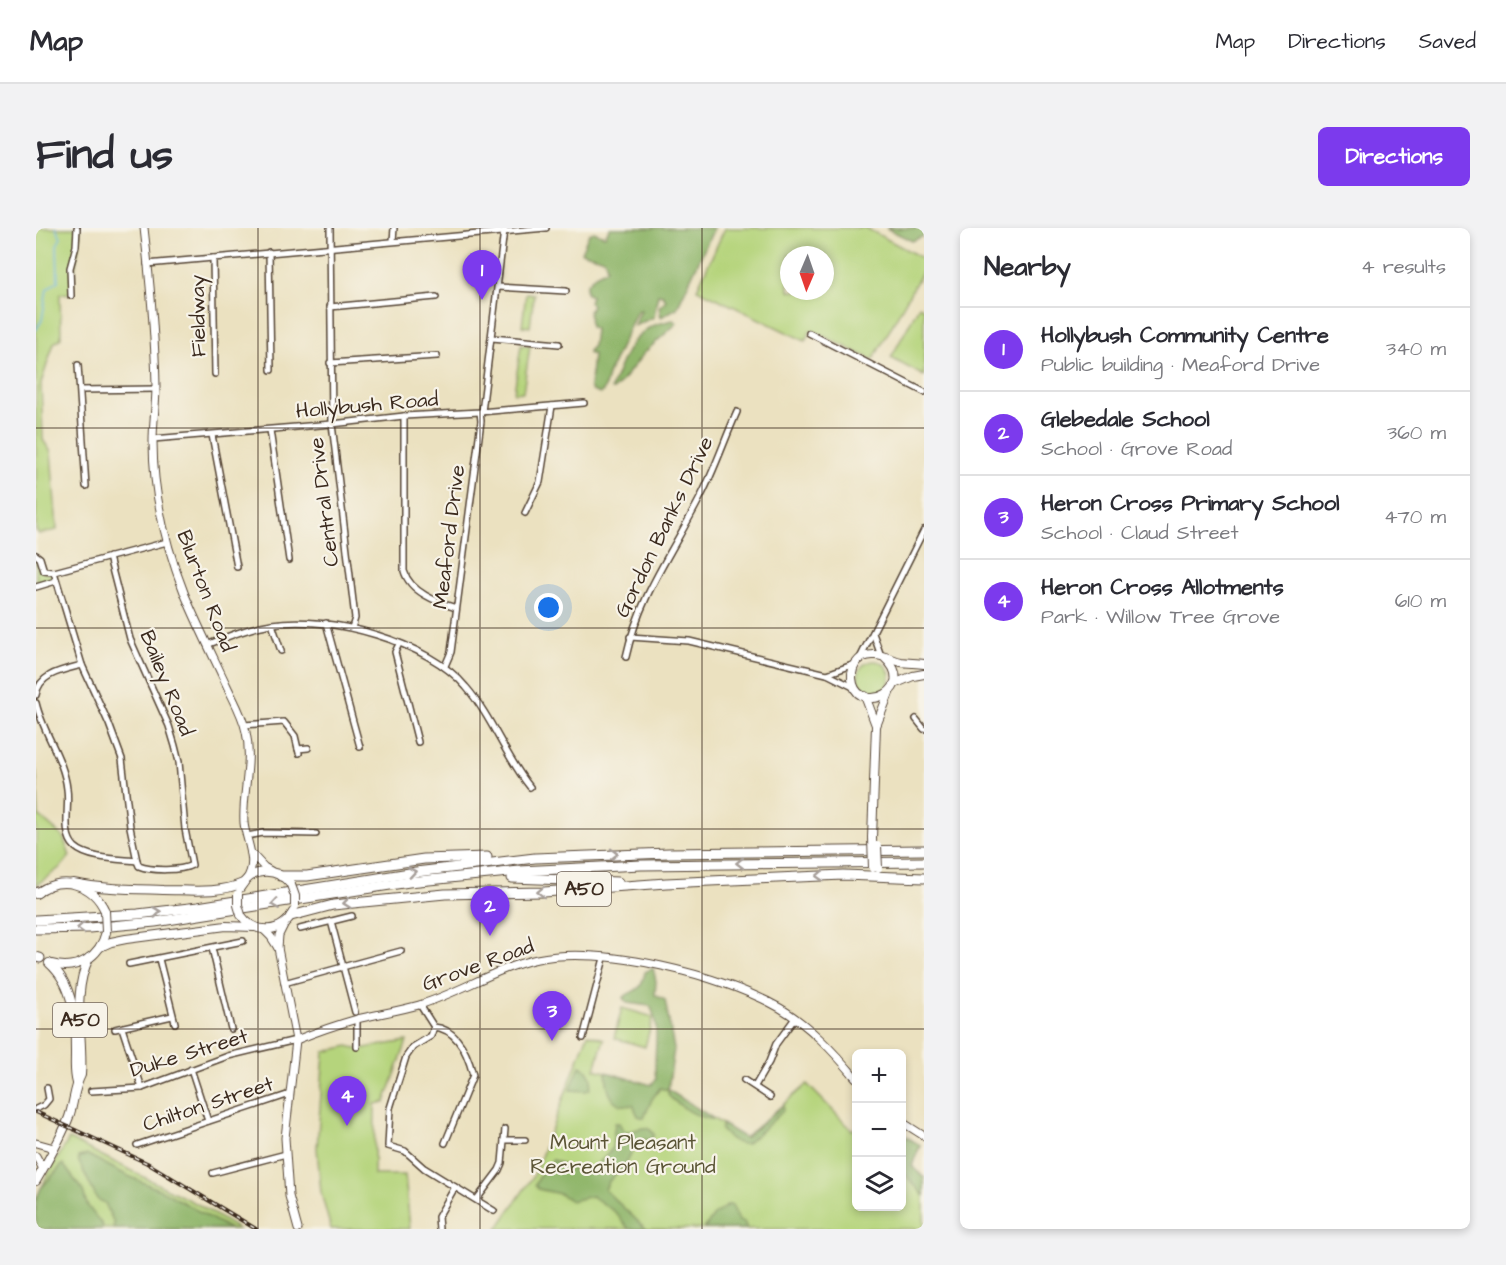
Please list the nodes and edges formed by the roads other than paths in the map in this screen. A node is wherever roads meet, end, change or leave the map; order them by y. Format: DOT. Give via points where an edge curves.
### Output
graph roads {
  1 [pos="77,228"];
  2 [pos="144,228"];
  3 [pos="330,228"];
  4 [pos="394,228"];
  5 [pos="546,228"];
  6 [pos="504,230"];
  7 [pos="393,242"];
  8 [pos="330,247"];
  9 [pos="269,252"];
  10 [pos="213,258"];
  11 [pos="147,264"];
  12 [pos="498,287"];
  13 [pos="566,291"];
  14 [pos="63,293"];
  15 [pos="436,297"];
  16 [pos="330,307"];
  17 [pos="809,333"];
  18 [pos="492,339"];
  19 [pos="559,344"];
  20 [pos="437,356"];
  21 [pos="330,363"];
  22 [pos="78,365"];
  23 [pos="271,370"];
  24 [pos="215,374"];
  25 [pos="156,389"];
  26 [pos="80,390"];
  27 [pos="924,392"];
  28 [pos="584,403"];
  29 [pos="552,406"];
  30 [pos="481,412"];
  31 [pos="737,412"];
  32 [pos="404,416"];
  33 [pos="332,424"];
  34 [pos="270,430"];
  35 [pos="212,435"];
  36 [pos="153,439"];
  37 [pos="86,486"];
  38 [pos="525,513"];
  39 [pos="924,530"];
  40 [pos="167,542"];
  41 [pos="36,555"];
  42 [pos="109,557"];
  43 [pos="289,560"];
  44 [pos="237,567"];
  45 [pos="54,572"];
  46 [pos="56,581"];
  47 [pos="36,587"];
  48 [pos="456,608"];
  49 [pos="326,623"];
  50 [pos="272,624"];
  51 [pos="352,628"];
  52 [pos="873,633"];
  53 [pos="630,637"];
  54 [pos="399,644"];
  55 [pos="207,645"];
  56 [pos="281,651"];
  57 [pos="882,656"];
  58 [pos="626,657"];
  59 [pos="857,661"];
  60 [pos="924,664"];
  61 [pos="82,665"];
  62 [pos="445,666"];
  63 [pos="827,674"];
  64 [pos="924,674"];
  65 [pos="894,684"];
  66 [pos="853,687"];
  67 [pos="889,692"];
  68 [pos="36,695"];
  69 [pos="865,696"];
  70 [pos="36,703"];
  71 [pos="916,719"];
  72 [pos="244,725"];
  73 [pos="876,726"];
  74 [pos="924,729"];
  75 [pos="418,742"];
  76 [pos="360,747"];
  77 [pos="308,748"];
  78 [pos="530,787"];
  79 [pos="316,834"];
  80 [pos="247,836"];
  81 [pos="924,850"];
  82 [pos="252,853"];
  83 [pos="534,858"];
  84 [pos="137,861"];
  85 [pos="924,862"];
  86 [pos="876,872"];
  87 [pos="277,874"];
  88 [pos="924,878"];
  89 [pos="245,881"];
  90 [pos="409,882"];
  91 [pos="74,883"];
  92 [pos="666,883"];
  93 [pos="37,893"];
  94 [pos="352,916"];
  95 [pos="36,920"];
  96 [pos="288,920"];
  97 [pos="331,921"];
  98 [pos="258,928"];
  99 [pos="36,929"];
  100 [pos="300,929"];
  101 [pos="243,942"];
  102 [pos="100,947"];
  103 [pos="212,948"];
  104 [pos="278,948"];
  105 [pos="401,951"];
  106 [pos="37,956"];
  107 [pos="89,958"];
  108 [pos="604,958"];
  109 [pos="159,959"];
  110 [pos="49,963"];
  111 [pos="129,964"];
  112 [pos="342,967"];
  113 [pos="285,983"];
  114 [pos="420,1005"];
  115 [pos="172,1016"];
  116 [pos="356,1016"];
  117 [pos="795,1018"];
  118 [pos="175,1023"];
  119 [pos="434,1027"];
  120 [pos="231,1029"];
  121 [pos="583,1038"];
  122 [pos="296,1040"];
  123 [pos="357,1047"];
  124 [pos="191,1069"];
  125 [pos="852,1073"];
  126 [pos="744,1080"];
  127 [pos="77,1083"];
  128 [pos="754,1086"];
  129 [pos="47,1088"];
  130 [pos="142,1088"];
  131 [pos="92,1091"];
  132 [pos="290,1094"];
  133 [pos="770,1097"];
  134 [pos="36,1109"];
  135 [pos="208,1120"];
  136 [pos="906,1125"];
  137 [pos="505,1130"];
  138 [pos="924,1136"];
  139 [pos="504,1140"];
  140 [pos="525,1140"];
  141 [pos="36,1143"];
  142 [pos="445,1143"];
  143 [pos="137,1145"];
  144 [pos="380,1146"];
  145 [pos="388,1146"];
  146 [pos="54,1148"];
  147 [pos="286,1154"];
  148 [pos="36,1156"];
  149 [pos="43,1169"];
  150 [pos="213,1173"];
  151 [pos="36,1181"];
  152 [pos="455,1187"];
  153 [pos="477,1199"];
  154 [pos="494,1211"];
  155 [pos="298,1229"];
  156 [pos="439,1229"];
  1 -- 14 [label="street" via="70,268 71,294"];
  2 -- 11 [label="street, Blurton Road"];
  3 -- 8 [label="street, Central Drive"];
  4 -- 7 [label="street"];
  5 -- 6 [label="street"];
  6 -- 7 [label="street"];
  6 -- 12 [label="street, Meaford Drive"];
  7 -- 8 [label="street"];
  8 -- 9 [label="street"];
  8 -- 16 [label="street, Central Drive"];
  9 -- 10 [label="street"];
  9 -- 23 [label="street"];
  10 -- 11 [label="street"];
  10 -- 24 [label="street, Fieldway"];
  11 -- 25 [label="street, Blurton Road"];
  12 -- 13 [label="street"];
  12 -- 18 [label="street, Meaford Drive"];
  15 -- 16 [label="street"];
  16 -- 21 [label="street, Central Drive"];
  17 -- 27 [label="street"];
  18 -- 19 [label="street"];
  18 -- 30 [label="street, Meaford Drive"];
  20 -- 21 [label="street"];
  21 -- 33 [label="street, Central Drive"];
  22 -- 26 [label="street"];
  25 -- 26 [label="street"];
  25 -- 36 [label="street, Blurton Road"];
  26 -- 37 [label="street"];
  28 -- 29 [label="street, Hollybush Road"];
  29 -- 30 [label="street, Hollybush Road"];
  29 -- 38 [label="street" via="540,482"];
  30 -- 32 [label="street, Hollybush Road"];
  30 -- 48 [label="street, Meaford Drive"];
  31 -- 53 [label="street, Gordon Banks Drive" via="700,499 643,601"];
  32 -- 33 [label="street, Hollybush Road"];
  32 -- 48 [label="street" via="406,577 433,600"];
  33 -- 34 [label="street, Hollybush Road"];
  33 -- 51 [label="street, Central Drive" via="355,618"];
  34 -- 35 [label="street, Hollybush Road"];
  34 -- 43 [label="street"];
  35 -- 36 [label="street, Hollybush Road"];
  35 -- 44 [label="street"];
  36 -- 40 [label="street, Blurton Road"];
  39 -- 52 [label="street"];
  40 -- 42 [label="street"];
  40 -- 55 [label="street, Blurton Road"];
  41 -- 45 [label="street" via="44,572"];
  42 -- 45 [label="street"];
  42 -- 84 [label="street, Bailey Road" via="130,639 169,726 179,762 192,865 182,869 144,868"];
  45 -- 46 [label="street"];
  46 -- 47 [label="street"];
  46 -- 61 [label="street"];
  48 -- 62 [label="street, Meaford Drive" via="451,652"];
  49 -- 50 [label="street"];
  49 -- 51 [label="street"];
  49 -- 76 [label="street"];
  50 -- 55 [label="street"];
  50 -- 56 [label="street"];
  51 -- 54 [label="street"];
  52 -- 57 [label="street"];
  52 -- 59 [label="street"];
  53 -- 58 [label="street"];
  53 -- 63 [label="street, Gordon Banks Drive" via="689,641"];
  54 -- 62 [label="street"];
  54 -- 75 [label="street" via="395,652"];
  55 -- 72 [label="street, Blurton Road"];
  57 -- 59 [label="main road"];
  57 -- 60 [label="main road"];
  57 -- 65 [label="main road" via="892,664"];
  59 -- 63 [label="street"];
  59 -- 66 [label="main road"];
  61 -- 68 [label="street" via="46,677"];
  61 -- 84 [label="street" via="122,759"];
  62 -- 78 [label="street" via="475,698"];
  63 -- 66 [label="street, Gordon Banks Drive"];
  64 -- 65 [label="main road"];
  65 -- 67 [label="main road"];
  66 -- 69 [label="main road"];
  67 -- 69 [label="main road" via="874,698"];
  67 -- 73 [label="main road"];
  69 -- 73 [label="main road"];
  70 -- 84 [label="street" via="65,773 72,844 83,853"];
  71 -- 74 [label="street"];
  72 -- 77 [label="street" via="284,722 291,729 299,751"];
  72 -- 80 [label="street, Blurton Road"];
  73 -- 86 [label="main road, bridge"];
  79 -- 80 [label="street"];
  80 -- 82 [label="street, Blurton Road"];
  83 -- 81 [label="highway, A50, one-way"];
  82 -- 87 [label="street" via="264,867"];
  82 -- 89 [label="street, Blurton Road"];
  83 -- 87 [label="highway, A50" via="424,859 307,876"];
  95 -- 83 [label="highway, A50, one-way" via="198,907 434,869"];
  85 -- 90 [label="highway, A50, one-way" via="632,866 520,871"];
  86 -- 88 [label="highway, A50"];
  86 -- 92 [label="highway, A50, one-way"];
  87 -- 89 [label="main road, A50" via="258,873"];
  87 -- 96 [label="main road, bridge" via="291,885 295,896"];
  89 -- 91 [label="main road, A50" via="197,891 104,888"];
  89 -- 98 [label="main road, bridge" via="238,894 238,905 241,915"];
  90 -- 92 [label="highway, A50" via="521,877"];
  90 -- 99 [label="highway, A50, one-way" via="155,922"];
  91 -- 93 [label="main road, A50" via="57,883"];
  91 -- 102 [label="main road, A50, bridge" via="93,893 105,911 106,932"];
  92 -- 96 [label="highway, A50, one-way" via="408,896 333,904"];
  94 -- 97 [label="street"];
  96 -- 98 [label="main road, A50" via="276,928"];
  96 -- 104 [label="street" via="280,933"];
  97 -- 100 [label="street"];
  97 -- 112 [label="street"];
  98 -- 102 [label="main road, A50" via="216,927 116,940"];
  98 -- 104 [label="street"];
  101 -- 103 [label="street"];
  102 -- 107 [label="main road, A50"];
  103 -- 109 [label="street"];
  103 -- 120 [label="street"];
  104 -- 113 [label="street"];
  105 -- 112 [label="street"];
  106 -- 110 [label="main road, A50"];
  107 -- 110 [label="main road, A50" via="71,966"];
  107 -- 127 [label="main road, A50" via="79,989 81,1075"];
  108 -- 114 [label="street, Grove Road" via="560,956 524,962"];
  108 -- 117 [label="street, Grove Road" via="693,974 759,998"];
  108 -- 121 [label="street"];
  109 -- 111 [label="street"];
  109 -- 115 [label="street"];
  110 -- 127 [label="main road, A50" via="63,978 70,994"];
  112 -- 113 [label="street"];
  112 -- 116 [label="street"];
  113 -- 122 [label="street"];
  114 -- 116 [label="street, Grove Road"];
  114 -- 119 [label="street"];
  115 -- 118 [label="street"];
  115 -- 130 [label="street" via="118,1028"];
  116 -- 122 [label="street, Grove Road"];
  116 -- 123 [label="street"];
  117 -- 125 [label="street, Grove Road"];
  117 -- 128 [label="street"];
  119 -- 142 [label="street" via="457,1038 473,1075"];
  119 -- 145 [label="street" via="427,1041 413,1047 406,1057 390,1108"];
  122 -- 124 [label="street, Duke Street"];
  122 -- 132 [label="street"];
  124 -- 130 [label="street, Duke Street"];
  124 -- 135 [label="street"];
  126 -- 128 [label="street"];
  127 -- 146 [label="main road, A50" via="71,1112"];
  128 -- 133 [label="street"];
  129 -- 134 [label="street" via="49,1099"];
  130 -- 131 [label="street, Duke Street"];
  132 -- 135 [label="street, Chilton Street"];
  132 -- 147 [label="street"];
  135 -- 143 [label="street, Chilton Street"];
  136 -- 138 [label="street"];
  137 -- 139 [label="street"];
  139 -- 140 [label="street"];
  139 -- 153 [label="street" via="499,1170"];
  141 -- 146 [label="street"];
  144 -- 145 [label="street"];
  145 -- 152 [label="street" via="405,1151"];
  146 -- 149 [label="main road, A50"];
  147 -- 150 [label="street"];
  147 -- 155 [label="street" via="289,1196"];
  148 -- 149 [label="street"];
  149 -- 151 [label="main road, A50"];
  152 -- 153 [label="street"];
  152 -- 156 [label="street" via="438,1217"];
  153 -- 154 [label="street"];
}
